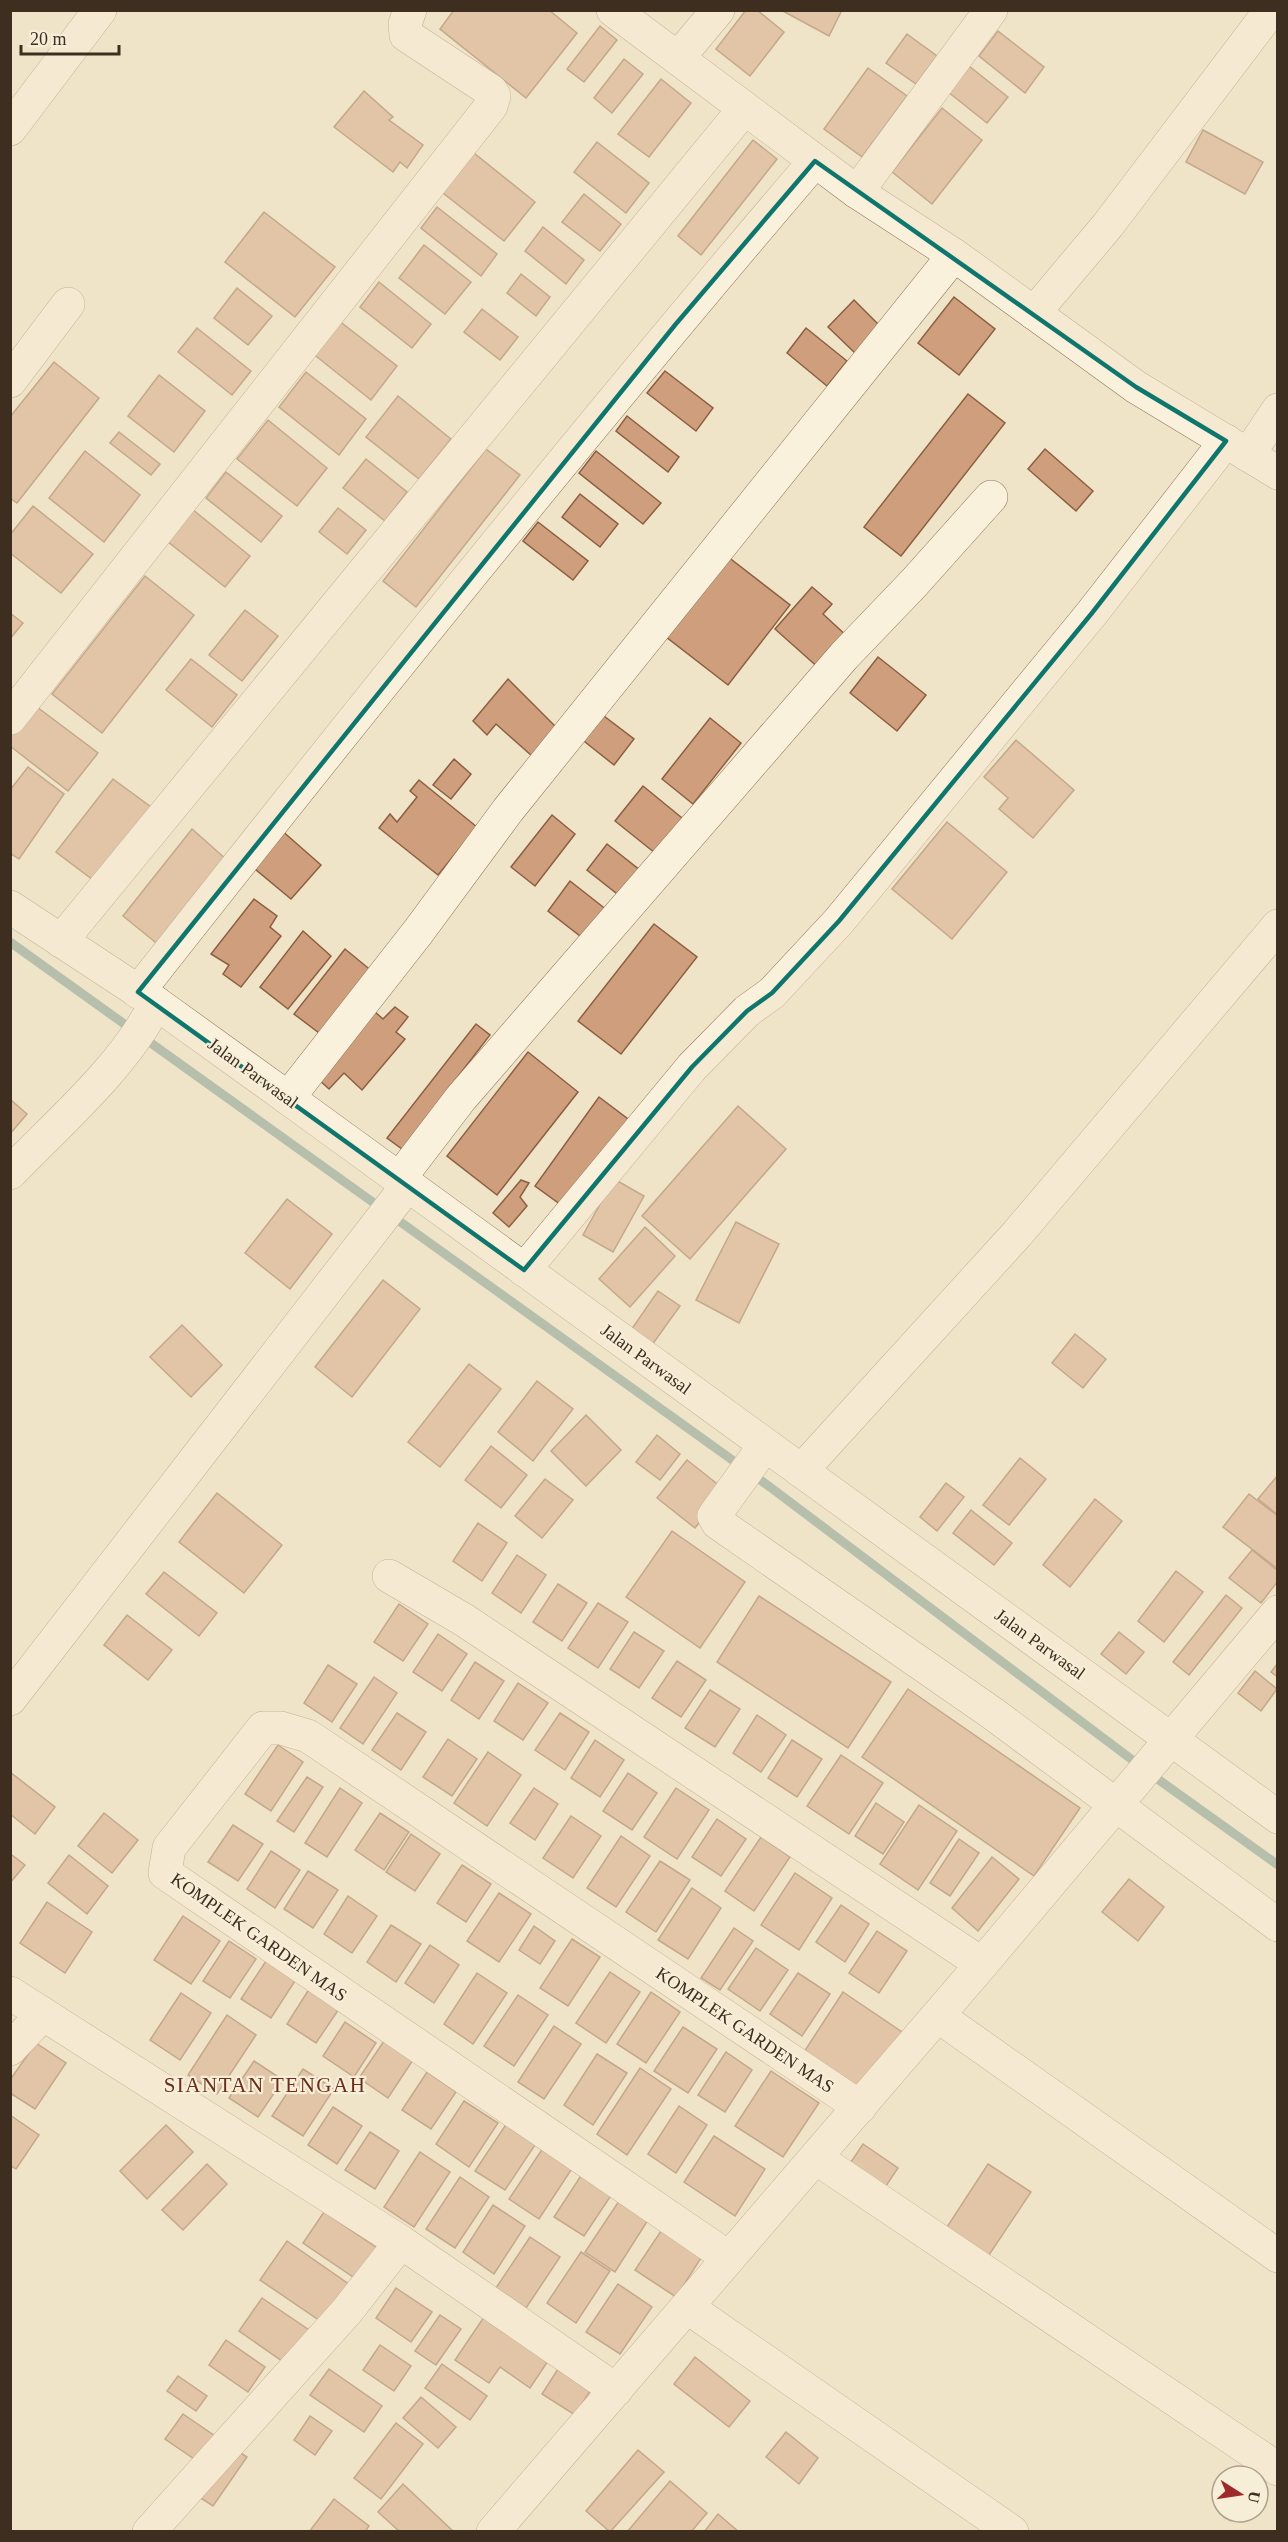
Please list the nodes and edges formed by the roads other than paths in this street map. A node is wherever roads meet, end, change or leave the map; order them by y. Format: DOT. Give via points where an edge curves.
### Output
graph roads {
  1 [pos="99,10"];
  2 [pos="410,10"];
  3 [pos="613,10"];
  4 [pos="718,10"];
  5 [pos="991,10"];
  6 [pos="1270,10"];
  7 [pos="678,58"];
  8 [pos="744,109"];
  9 [pos="10,129"];
  10 [pos="815,161"];
  11 [pos="857,192"];
  12 [pos="954,255"];
  13 [pos="68,304"];
  14 [pos="1034,313"];
  15 [pos="10,381"];
  16 [pos="1278,410"];
  17 [pos="1237,448"];
  18 [pos="1278,473"];
  19 [pos="991,497"];
  20 [pos="10,718"];
  21 [pos="10,907"];
  22 [pos="1278,926"];
  23 [pos="62,941"];
  24 [pos="147,1006"];
  25 [pos="288,1098"];
  26 [pos="10,1173"];
  27 [pos="402,1187"];
  28 [pos="524,1270"];
  29 [pos="752,1461"];
  30 [pos="801,1471"];
  31 [pos="389,1576"];
  32 [pos="1278,1612"];
  33 [pos="10,1699"];
  34 [pos="1162,1747"];
  35 [pos="1124,1795"];
  36 [pos="1278,1817"];
  37 [pos="1272,1911"];
  38 [pos="982,1964"];
  39 [pos="10,1993"];
  40 [pos="43,2014"];
  41 [pos="938,2016"];
  42 [pos="10,2049"];
  43 [pos="860,2107"];
  44 [pos="816,2158"];
  45 [pos="401,2242"];
  46 [pos="1278,2256"];
  47 [pos="729,2258"];
  48 [pos="687,2307"];
  49 [pos="616,2390"];
  50 [pos="1278,2469"];
  51 [pos="148,2532"];
  52 [pos="493,2532"];
  53 [pos="1012,2532"];
  1 -- 9 [label="street"];
  2 -- 20 [label="street" via="406,35 490,91 494,96 490,106"];
  3 -- 7 [label="street"];
  4 -- 7 [label="street"];
  5 -- 11 [label="street"];
  6 -- 14 [label="street" via="1108,225"];
  7 -- 8 [label="street"];
  8 -- 10 [label="street"];
  8 -- 23 [label="street"];
  10 -- 11 [label="street"];
  10 -- 24 [label="street" via="675,325 279,812"];
  11 -- 12 [label="street"];
  12 -- 14 [label="street"];
  12 -- 25 [label="street" via="508,810"];
  13 -- 15 [label="street"];
  14 -- 17 [label="street" via="1136,387"];
  16 -- 17 [label="street"];
  17 -- 18 [label="street"];
  17 -- 28 [label="street" via="1092,614 839,921 772,993 747,1011 692,1067"];
  19 -- 27 [label="street" via="844,656 461,1098"];
  21 -- 23 [label="street, Jalan Parwasal"];
  22 -- 30 [label="street" via="1017,1234"];
  23 -- 24 [label="street, Jalan Parwasal"];
  24 -- 25 [label="street, Jalan Parwasal"];
  24 -- 26 [label="street" via="125,1051"];
  25 -- 27 [label="street, Jalan Parwasal"];
  27 -- 28 [label="street, Jalan Parwasal"];
  27 -- 33 [label="street"];
  28 -- 29 [label="street, Jalan Parwasal"];
  29 -- 30 [label="street, Jalan Parwasal"];
  29 -- 35 [label="street" via="714,1516 727,1531 992,1713"];
  30 -- 34 [label="street, Jalan Parwasal"];
  31 -- 38 [label="street" via="464,1620"];
  32 -- 34 [label="street"];
  34 -- 35 [label="street"];
  34 -- 36 [label="street, Jalan Parwasal"];
  35 -- 37 [label="street"];
  35 -- 38 [label="street"];
  38 -- 41 [label="street"];
  39 -- 40 [label="street"];
  40 -- 42 [label="street"];
  40 -- 45 [label="street"];
  41 -- 43 [label="street"];
  41 -- 46 [label="street"];
  43 -- 44 [label="street"];
  43 -- 47 [label="street, KOMPLEK GARDEN MAS" via="308,1736 281,1728 263,1728 169,1848 165,1873"];
  44 -- 47 [label="street"];
  44 -- 50 [label="street"];
  45 -- 49 [label="street"];
  45 -- 51 [label="street" via="347,2311"];
  47 -- 48 [label="street"];
  48 -- 49 [label="street"];
  48 -- 53 [label="street"];
  49 -- 52 [label="street"];
}
